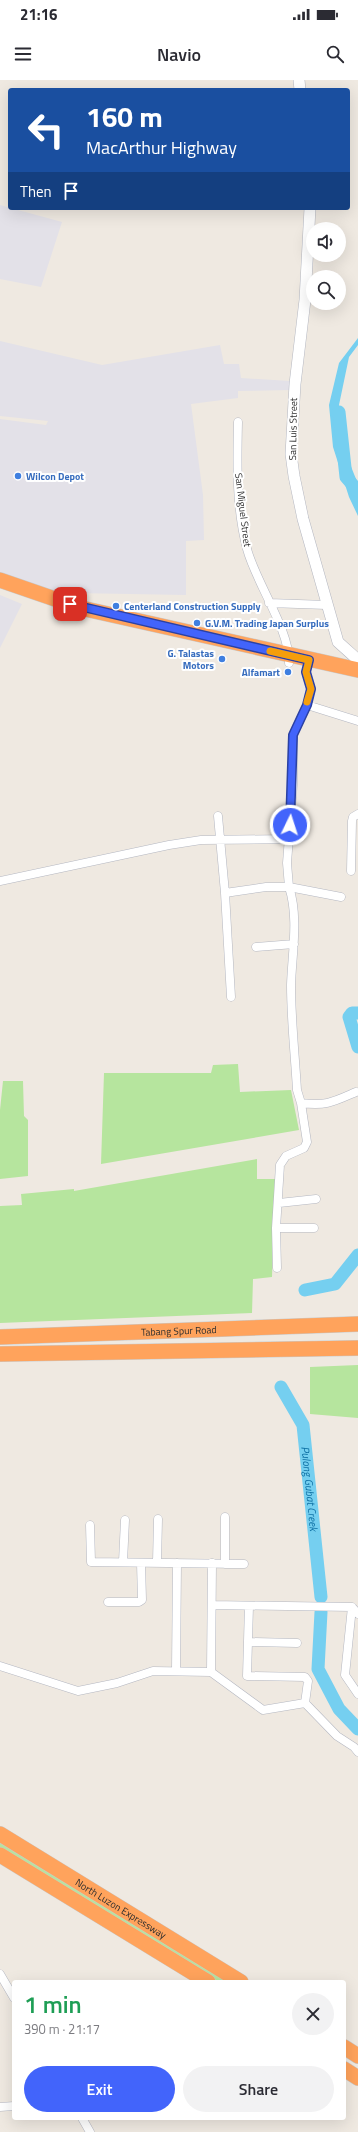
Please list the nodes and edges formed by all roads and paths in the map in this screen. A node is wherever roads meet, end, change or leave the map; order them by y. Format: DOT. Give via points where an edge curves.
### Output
graph roads {
  1 [pos="310,210"];
  2 [pos="238,422"];
  3 [pos="0,580"];
  4 [pos="0,587"];
  5 [pos="269,603"];
  6 [pos="328,605"];
  7 [pos="290,658"];
  8 [pos="358,660"];
  9 [pos="308,664"];
  10 [pos="358,670"];
  11 [pos="358,678"];
  12 [pos="307,705"];
  13 [pos="358,721"];
  14 [pos="358,814"];
  15 [pos="218,816"];
  16 [pos="289,839"];
  17 [pos="221,840"];
  18 [pos="351,870"];
  19 [pos="0,880"];
  20 [pos="289,887"];
  21 [pos="225,892"];
  22 [pos="341,897"];
  23 [pos="294,944"];
  24 [pos="256,947"];
  25 [pos="231,997"];
  26 [pos="356,1092"];
  27 [pos="301,1103"];
  28 [pos="316,1199"];
  29 [pos="279,1203"];
  30 [pos="276,1228"];
  31 [pos="314,1228"];
  32 [pos="277,1268"];
  33 [pos="358,1324"];
  34 [pos="0,1337"];
  35 [pos="358,1348"];
  36 [pos="0,1354"];
  37 [pos="225,1517"];
  38 [pos="158,1519"];
  39 [pos="125,1520"];
  40 [pos="90,1525"];
  41 [pos="123,1562"];
  42 [pos="141,1563"];
  43 [pos="157,1563"];
  44 [pos="177,1563"];
  45 [pos="212,1563"];
  46 [pos="226,1564"];
  47 [pos="244,1564"];
  48 [pos="108,1602"];
  49 [pos="212,1605"];
  50 [pos="249,1606"];
  51 [pos="352,1607"];
  52 [pos="358,1614"];
  53 [pos="248,1642"];
  54 [pos="297,1643"];
  55 [pos="0,1666"];
  56 [pos="176,1671"];
  57 [pos="211,1672"];
  58 [pos="358,1694"];
  59 [pos="305,1703"];
  60 [pos="358,1752"];
  61 [pos="0,1834"];
  62 [pos="0,1855"];
  63 [pos="0,1974"];
  64 [pos="205,1980"];
  65 [pos="238,1980"];
  66 [pos="12,1995"];
  67 [pos="346,2048"];
  68 [pos="358,2056"];
  69 [pos="346,2070"];
  70 [pos="358,2078"];
  71 [pos="12,2106"];
  72 [pos="0,2107"];
  73 [pos="83,2120"];
  74 [pos="90,2132"];
  1 -- 6 [label="street, San Luis Street" via="305,300 295,384 291,454 304,520"];
  2 -- 5 [label="street, San Miguel Street" via="237,470 247,550"];
  3 -- 7 [label="highway" via="81,608"];
  4 -- 7 [label="highway" via="80,615"];
  5 -- 6 [label="street"];
  5 -- 7 [label="street, San Miguel Street" via="285,638"];
  6 -- 8 [label="street, San Luis Street" via="338,642"];
  7 -- 9 [label="highway"];
  9 -- 10 [label="highway"];
  9 -- 11 [label="highway"];
  9 -- 12 [label="street" via="306,672 311,689"];
  12 -- 13 [label="street"];
  12 -- 16 [label="street" via="293,735"];
  14 -- 18 [label="street" via="352,821"];
  15 -- 17 [label="street"];
  16 -- 17 [label="street"];
  16 -- 20 [label="street"];
  17 -- 19 [label="street" via="169,845"];
  17 -- 21 [label="street"];
  20 -- 21 [label="street"];
  20 -- 22 [label="street"];
  20 -- 23 [label="street" via="293,899"];
  21 -- 25 [label="street"];
  23 -- 24 [label="street"];
  23 -- 27 [label="street" via="291,986 297,1090"];
  26 -- 27 [label="street" via="329,1104"];
  27 -- 29 [label="street" via="307,1142 304,1148 286,1156 280,1164"];
  28 -- 29 [label="street"];
  29 -- 30 [label="street"];
  30 -- 31 [label="street"];
  30 -- 32 [label="street"];
  33 -- 34 [label="highway, Tabang Spur Road"];
  35 -- 36 [label="highway, Tabang Spur Road"];
  37 -- 46 [label="street"];
  38 -- 43 [label="street"];
  39 -- 41 [label="street"];
  40 -- 41 [label="street" via="91,1562"];
  41 -- 42 [label="street"];
  42 -- 43 [label="street"];
  42 -- 48 [label="street" via="142,1600"];
  43 -- 44 [label="street"];
  44 -- 45 [label="street"];
  44 -- 56 [label="street"];
  45 -- 46 [label="street"];
  45 -- 49 [label="street"];
  46 -- 47 [label="street"];
  49 -- 50 [label="street"];
  49 -- 57 [label="street"];
  50 -- 51 [label="street"];
  50 -- 53 [label="street"];
  51 -- 52 [label="street"];
  51 -- 58 [label="street" via="345,1676"];
  53 -- 54 [label="street"];
  53 -- 59 [label="street" via="247,1676 305,1677 308,1681"];
  55 -- 56 [label="street" via="78,1691 116,1684 153,1671"];
  56 -- 57 [label="street"];
  57 -- 59 [label="street" via="263,1710"];
  59 -- 60 [label="street" via="337,1736"];
  61 -- 65 [label="highway, North Luzon Expressway"];
  62 -- 64 [label="highway, North Luzon Expressway"];
  63 -- 66 [label="street"];
  67 -- 68 [label="highway"];
  69 -- 70 [label="highway"];
  71 -- 72 [label="street"];
  73 -- 74 [label="street"];
}
